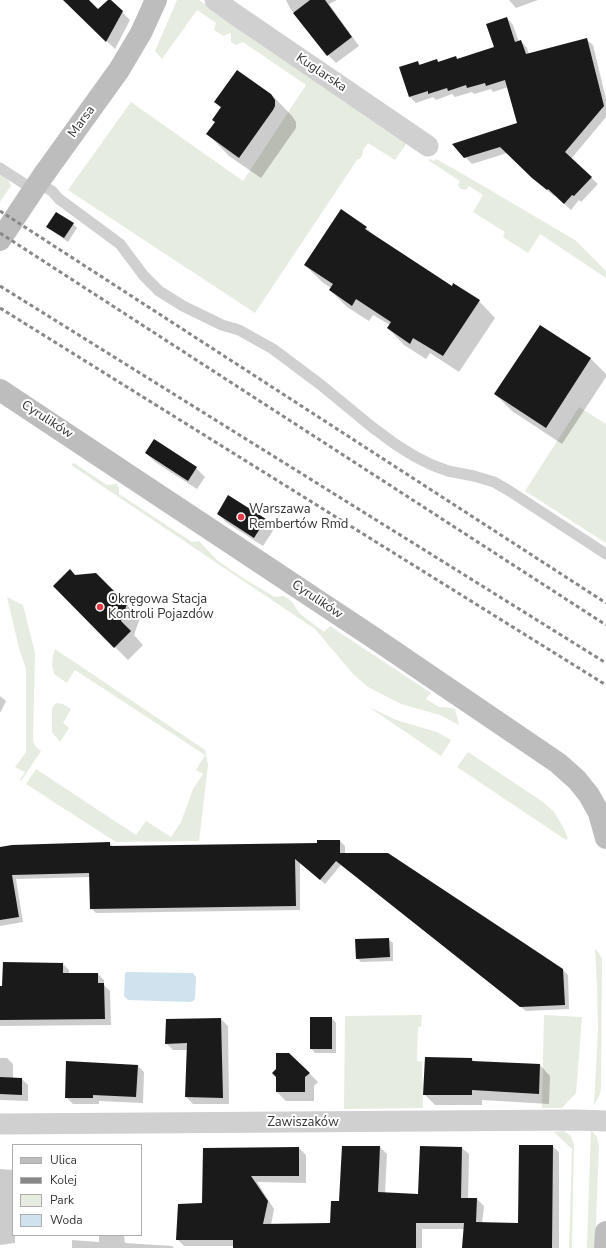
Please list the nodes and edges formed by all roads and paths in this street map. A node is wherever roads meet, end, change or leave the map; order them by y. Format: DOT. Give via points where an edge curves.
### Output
graph roads {
  1 [pos="156,0"];
  2 [pos="215,0"];
  3 [pos="428,146"];
  4 [pos="0,168"];
  5 [pos="36,187"];
  6 [pos="0,240"];
  7 [pos="0,390"];
  8 [pos="606,554"];
  9 [pos="606,837"];
  10 [pos="606,1121"];
  11 [pos="0,1124"];
  12 [pos="606,1232"];
  13 [pos="605,1248"];
  1 -- 5 [label="main road, Marsa" via="141,33 119,70"];
  2 -- 3 [label="street, Kuglarska"];
  4 -- 5 [label="lane"];
  5 -- 6 [label="main road, Marsa"];
  5 -- 8 [label="lane" via="52,190 59,199 120,244 159,291 183,306 222,325 239,330 273,349 395,444 442,469 494,482"];
  7 -- 9 [label="main road, Cyrulików" via="393,651 558,764 577,780 589,795 599,813"];
  10 -- 11 [label="street, Zawiszaków"];
  12 -- 13 [label="main road"];
}
